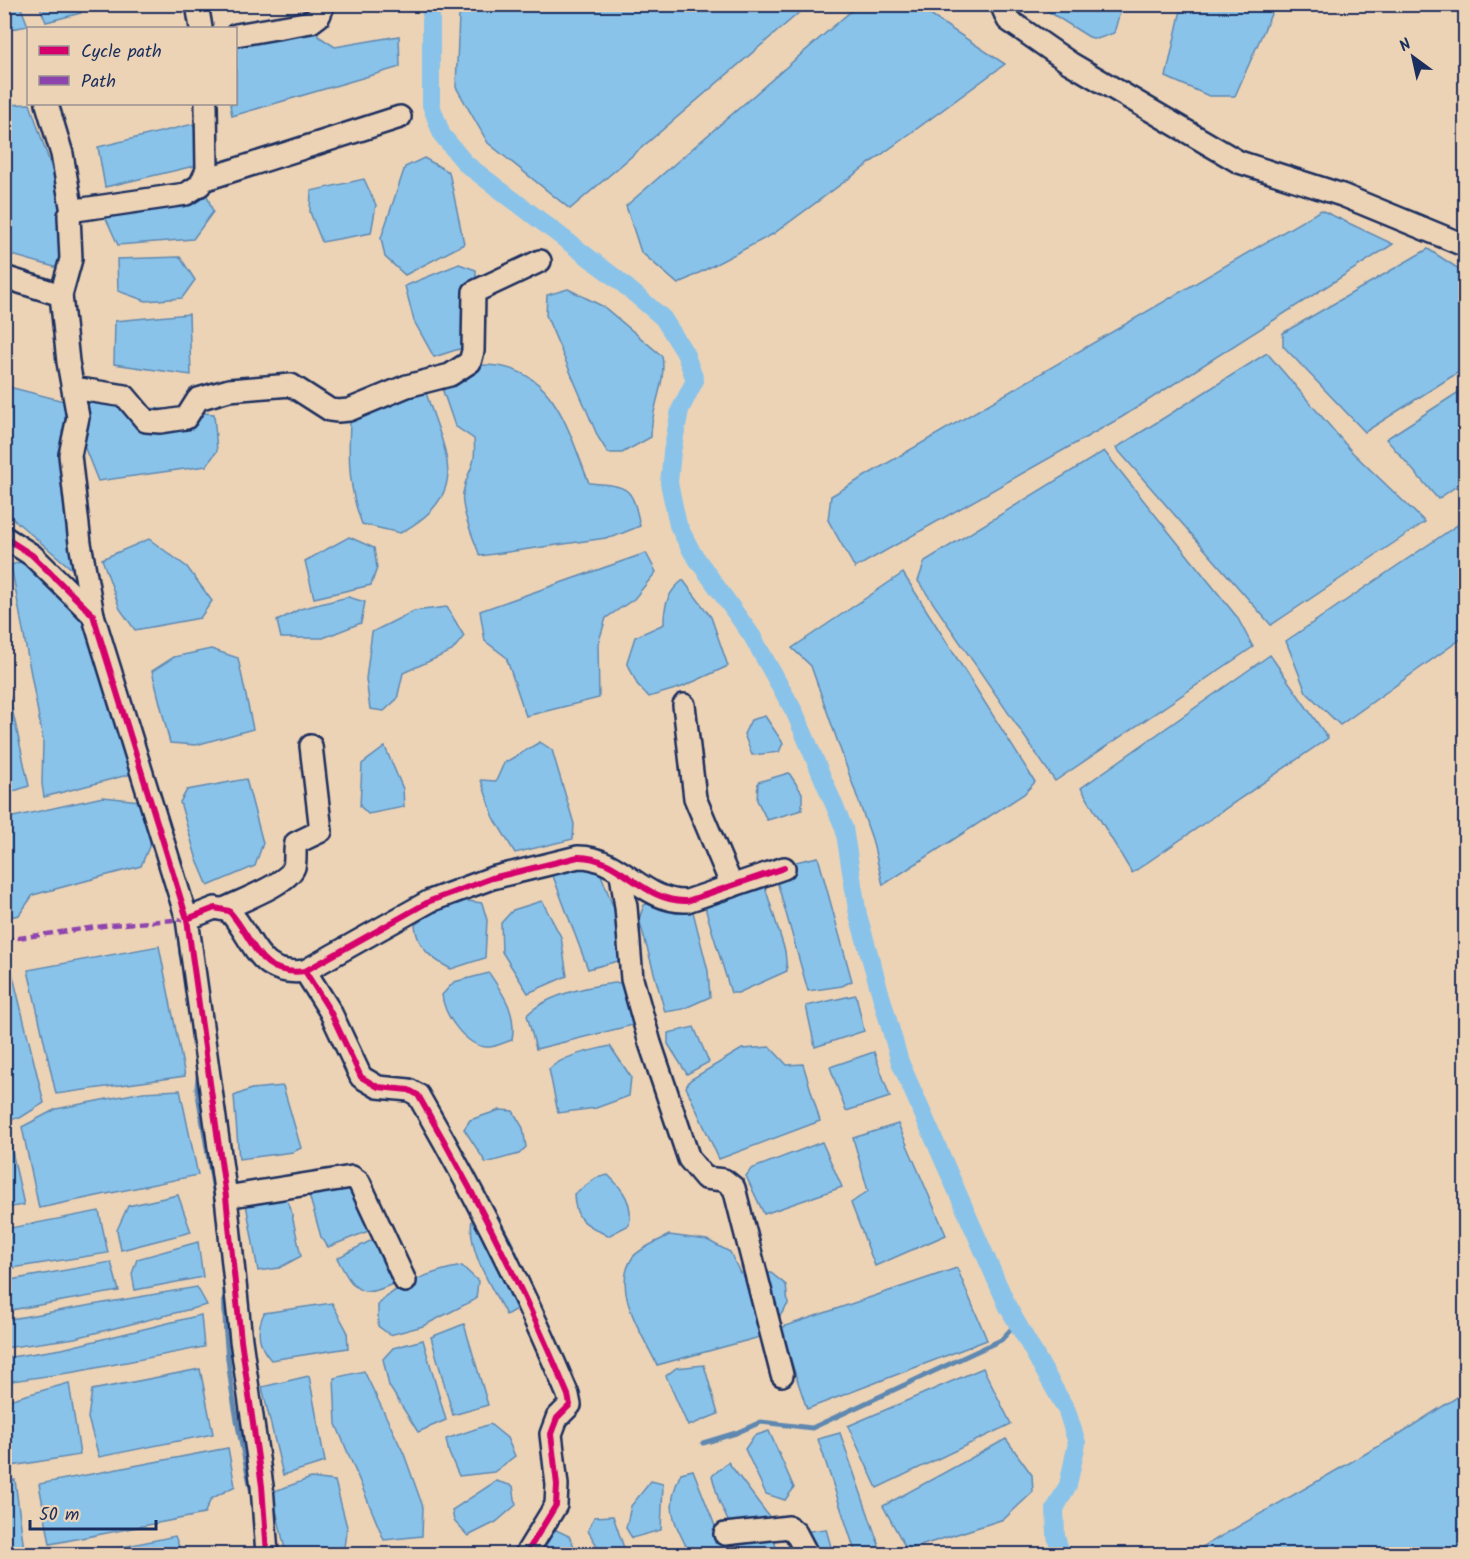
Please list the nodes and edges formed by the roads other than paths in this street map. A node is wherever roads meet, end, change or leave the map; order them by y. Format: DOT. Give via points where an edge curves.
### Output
graph roads {
  1 [pos="197,4"];
  2 [pos="324,4"];
  3 [pos="1001,4"];
  4 [pos="201,27"];
  5 [pos="237,35"];
  6 [pos="47,105"];
  7 [pos="206,105"];
  8 [pos="400,117"];
  9 [pos="203,180"];
  10 [pos="72,212"];
  11 [pos="1466,246"];
  12 [pos="540,261"];
  13 [pos="4,277"];
  14 [pos="61,296"];
  15 [pos="73,388"];
  16 [pos="4,537"];
  17 [pos="93,615"];
  18 [pos="684,705"];
  19 [pos="311,746"];
  20 [pos="784,868"];
  21 [pos="621,874"];
  22 [pos="732,886"];
  23 [pos="224,909"];
  24 [pos="187,919"];
  25 [pos="305,971"];
  26 [pos="226,1197"];
  27 [pos="405,1281"];
  28 [pos="782,1375"];
  29 [pos="724,1534"];
  30 [pos="267,1554"];
  31 [pos="526,1554"];
  32 [pos="807,1554"];
  1 -- 4 [label="street"];
  2 -- 5 [label="street" via="311,22"];
  3 -- 11 [label="street" via="1008,20 1070,63 1239,162 1342,195"];
  6 -- 10 [label="street" via="62,154"];
  7 -- 9 [label="street" via="207,170"];
  8 -- 9 [label="street"];
  9 -- 10 [label="street" via="186,194"];
  10 -- 14 [label="street" via="71,259"];
  12 -- 15 [label="street" via="474,292 473,351 464,368 349,410 330,410 285,384 201,397 186,418 152,423 141,417 125,396"];
  13 -- 14 [label="street"];
  14 -- 15 [label="street"];
  15 -- 17 [label="street" via="78,417 70,464"];
  16 -- 17 [label="street" via="33,555"];
  17 -- 24 [label="street"];
  18 -- 22 [label="street" via="695,798"];
  19 -- 23 [label="street" via="321,831 296,843 295,863 289,874"];
  20 -- 22 [label="street"];
  21 -- 22 [label="street" via="668,901 687,901"];
  21 -- 25 [label="street" via="591,857 578,857 492,878 430,901"];
  21 -- 28 [label="street" via="632,979 650,1043 689,1159 705,1178 724,1180 734,1188"];
  23 -- 24 [label="street" via="215,908"];
  23 -- 25 [label="street" via="265,961 287,973"];
  24 -- 26 [label="street"];
  25 -- 31 [label="street" via="330,1011 362,1077 378,1087 409,1090 418,1095 468,1182 542,1331 568,1395 570,1405 557,1418 550,1434 556,1505"];
  26 -- 27 [label="street" via="352,1177 360,1182"];
  26 -- 30 [label="street"];
  29 -- 32 [label="street" via="789,1527"];
}
